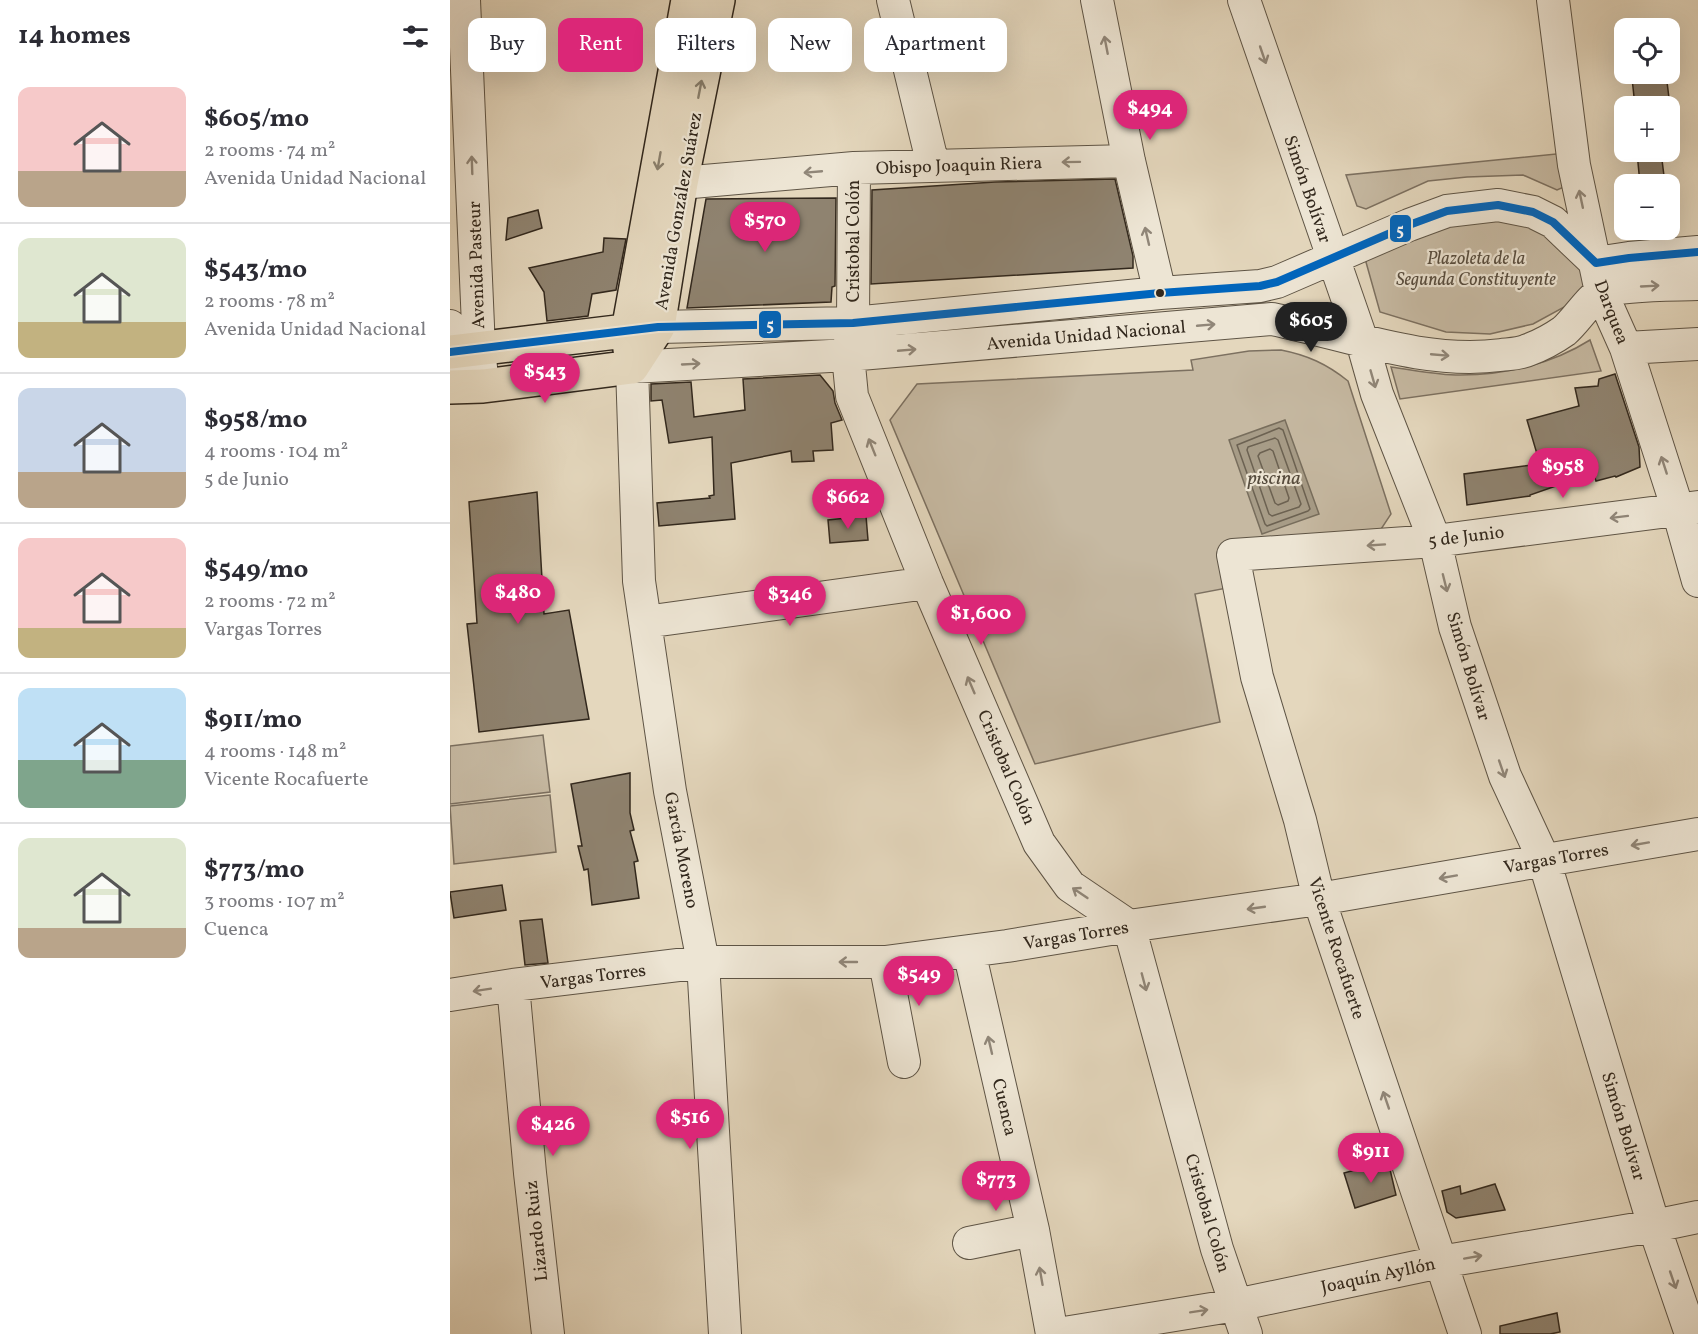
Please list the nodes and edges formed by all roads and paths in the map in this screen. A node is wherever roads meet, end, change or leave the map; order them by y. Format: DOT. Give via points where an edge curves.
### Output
graph roads {
  1 [pos="464,0"];
  2 [pos="688,0"];
  3 [pos="718,0"];
  4 [pos="893,0"];
  5 [pos="1097,0"];
  6 [pos="1244,0"];
  7 [pos="1553,0"];
  8 [pos="1129,161"];
  9 [pos="933,165"];
  10 [pos="854,168"];
  11 [pos="681,183"];
  12 [pos="1698,252"];
  13 [pos="1332,259"];
  14 [pos="1598,278"];
  15 [pos="1698,284"];
  16 [pos="1160,292"];
  17 [pos="853,323"];
  18 [pos="643,329"];
  19 [pos="1362,341"];
  20 [pos="1698,344"];
  21 [pos="458,345"];
  22 [pos="1626,348"];
  23 [pos="849,355"];
  24 [pos="633,367"];
  25 [pos="462,386"];
  26 [pos="1688,509"];
  27 [pos="1435,541"];
  28 [pos="1233,555"];
  29 [pos="1698,581"];
  30 [pos="927,583"];
  31 [pos="645,622"];
  32 [pos="1698,834"];
  33 [pos="1544,860"];
  34 [pos="1319,899"];
  35 [pos="1129,926"];
  36 [pos="969,951"];
  37 [pos="704,962"];
  38 [pos="885,962"];
  39 [pos="513,985"];
  40 [pos="450,995"];
  41 [pos="904,1062"];
  42 [pos="1698,1217"];
  43 [pos="1654,1226"];
  44 [pos="1033,1230"];
  45 [pos="969,1243"];
  46 [pos="1440,1262"];
  47 [pos="1241,1319"];
  48 [pos="548,1334"];
  49 [pos="725,1334"];
  50 [pos="1052,1334"];
  51 [pos="1058,1334"];
  52 [pos="1465,1334"];
  53 [pos="1691,1334"];
  21 -- 1 [label="street, Avenida Pasteur, one-way"];
  2 -- 18 [label="main road, Avenida González Suárez, one-way"];
  11 -- 3 [label="main road, Avenida González Suárez, one-way"];
  4 -- 9 [label="street"];
  8 -- 5 [label="street, one-way"];
  6 -- 13 [label="street, Simón Bolívar, one-way"];
  14 -- 7 [label="street, Darquea, one-way" via="1574,165"];
  8 -- 9 [label="street, Obispo Joaquin Riera, one-way"];
  16 -- 8 [label="street, one-way"];
  9 -- 10 [label="street, Obispo Joaquin Riera"];
  10 -- 11 [label="street, Obispo Joaquin Riera, one-way"];
  10 -- 17 [label="street, Cristobal Colón"];
  11 -- 18 [label="main road, Avenida González Suárez"];
  12 -- 14 [label="street" via="1629,258"];
  13 -- 14 [label="street, Avenida Unidad Nacional" via="1447,211 1498,205 1533,212 1553,222"];
  13 -- 16 [label="street, Avenida Unidad Nacional" via="1260,286"];
  13 -- 19 [label="street, Simón Bolívar"];
  14 -- 15 [label="street, one-way" via="1628,288"];
  19 -- 14 [label="street, Avenida Unidad Nacional, one-way" via="1437,355 1482,357 1526,351 1563,332"];
  14 -- 22 [label="street, Darquea"];
  16 -- 17 [label="street, Avenida Unidad Nacional"];
  17 -- 18 [label="street, Avenida Unidad Nacional"];
  17 -- 23 [label="street, Cristobal Colón"];
  18 -- 21 [label="main road, Avenida Unidad Nacional"];
  18 -- 24 [label="main road, Avenida González Suárez"];
  23 -- 19 [label="street, Avenida Unidad Nacional, one-way" via="1272,319"];
  19 -- 27 [label="street, Simón Bolívar, one-way" via="1377,394"];
  20 -- 22 [label="street"];
  21 -- 25 [label="street, Avenida Pasteur"];
  26 -- 22 [label="street, Darquea, one-way"];
  24 -- 23 [label="street, Avenida Unidad Nacional, one-way"];
  30 -- 23 [label="street, Cristobal Colón, one-way" via="852,396"];
  24 -- 25 [label="main road, Avenida Unidad Nacional"];
  24 -- 31 [label="street, García Moreno" via="639,581"];
  26 -- 27 [label="street, 5 de Junio, one-way"];
  26 -- 29 [label="street, Darquea"];
  27 -- 28 [label="street, 5 de Junio, one-way"];
  27 -- 33 [label="street, Simón Bolívar, one-way" via="1455,627 1505,776"];
  28 -- 34 [label="street, Vicente Rocafuerte" via="1257,677"];
  30 -- 31 [label="street"];
  35 -- 30 [label="street, Cristobal Colón, one-way" via="1070,886 1039,843"];
  31 -- 37 [label="street, García Moreno" via="670,791"];
  32 -- 33 [label="street, Vargas Torres, one-way"];
  33 -- 34 [label="street, Vargas Torres, one-way"];
  33 -- 43 [label="street, Simón Bolívar"];
  34 -- 35 [label="street, Vargas Torres, one-way"];
  46 -- 34 [label="street, Vicente Rocafuerte, one-way"];
  35 -- 36 [label="street, Vargas Torres"];
  35 -- 47 [label="street, Cristobal Colón, one-way" via="1217,1249"];
  36 -- 38 [label="street, Vargas Torres"];
  44 -- 36 [label="street, Cuenca, one-way"];
  38 -- 37 [label="street, Vargas Torres, one-way"];
  37 -- 39 [label="street, Vargas Torres"];
  37 -- 49 [label="street, García Moreno"];
  38 -- 41 [label="street"];
  39 -- 40 [label="street, Vargas Torres, one-way"];
  39 -- 48 [label="street, Lizardo Ruiz"];
  42 -- 43 [label="street, Joaquín Ayllón"];
  46 -- 43 [label="street, Joaquín Ayllón, one-way"];
  43 -- 53 [label="street, Simón Bolívar, one-way"];
  44 -- 45 [label="street"];
  50 -- 44 [label="street, Cuenca, one-way"];
  46 -- 47 [label="street, Joaquín Ayllón"];
  46 -- 52 [label="street, Vicente Rocafuerte"];
  51 -- 47 [label="street, Joaquín Ayllón, one-way"];
}
